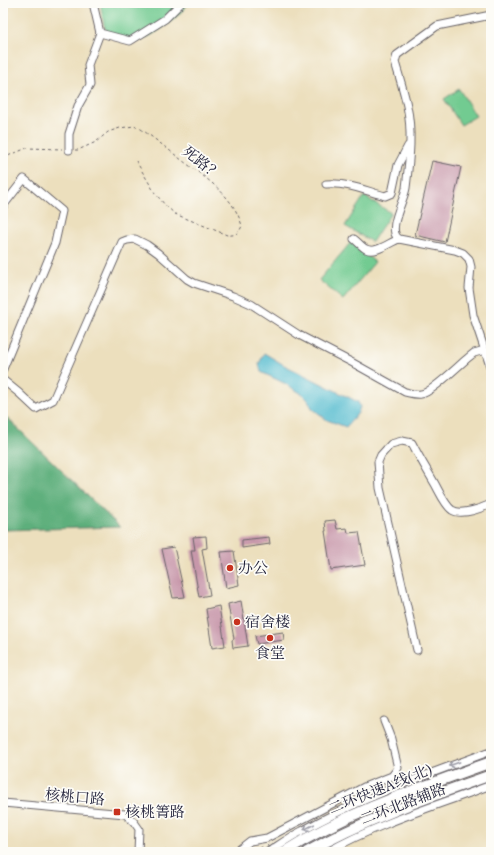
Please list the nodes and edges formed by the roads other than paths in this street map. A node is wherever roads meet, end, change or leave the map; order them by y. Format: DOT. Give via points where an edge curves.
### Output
graph roads {
  1 [pos="93,3"];
  2 [pos="181,3"];
  3 [pos="491,15"];
  4 [pos="100,33"];
  5 [pos="410,144"];
  6 [pos="69,150"];
  7 [pos="326,184"];
  8 [pos="3,206"];
  9 [pos="354,239"];
  10 [pos="399,239"];
  11 [pos="485,350"];
  12 [pos="3,369"];
  13 [pos="491,369"];
  14 [pos="3,380"];
  15 [pos="491,504"];
  16 [pos="416,650"];
  17 [pos="384,721"];
  18 [pos="491,751"];
  19 [pos="491,762"];
  20 [pos="491,775"];
  21 [pos="491,785"];
  22 [pos="3,803"];
  23 [pos="268,848"];
  24 [pos="138,852"];
  25 [pos="236,852"];
  26 [pos="284,852"];
  27 [pos="307,852"];
  28 [pos="327,852"];
  1 -- 4 [label="street"];
  2 -- 4 [label="street" via="165,19 130,41"];
  3 -- 5 [label="street" via="437,26 398,55 395,62 408,107"];
  4 -- 6 [label="street" via="88,65 90,85 78,106 69,134"];
  5 -- 7 [label="street" via="398,165 392,193 385,196 343,184"];
  5 -- 10 [label="street" via="405,192 394,231"];
  8 -- 12 [label="street" via="24,179 62,210 55,243"];
  9 -- 10 [label="street" via="366,249 373,250"];
  10 -- 11 [label="street" via="455,250 469,259 469,288 473,315"];
  11 -- 13 [label="street"];
  11 -- 14 [label="street" via="474,353 427,392 405,392 299,335 251,304 186,279 147,245 127,240 122,242 53,400 36,409"];
  15 -- 16 [label="street" via="465,511 452,509 444,501 412,443 402,441 391,444 381,455 378,462 380,488"];
  17 -- 25 [label="street" via="398,768 392,776 364,786 267,838 250,841"];
  18 -- 23 [label="street, 二环北路辅路, one-way" via="358,802"];
  19 -- 26 [label="highway, 二环快速A线(北)" via="368,808"];
  20 -- 27 [label="highway" via="396,810 353,828"];
  21 -- 28 [label="street, 二环北路辅路" via="398,819"];
  22 -- 24 [label="street, 核桃口路" via="125,814 139,829"];
}
